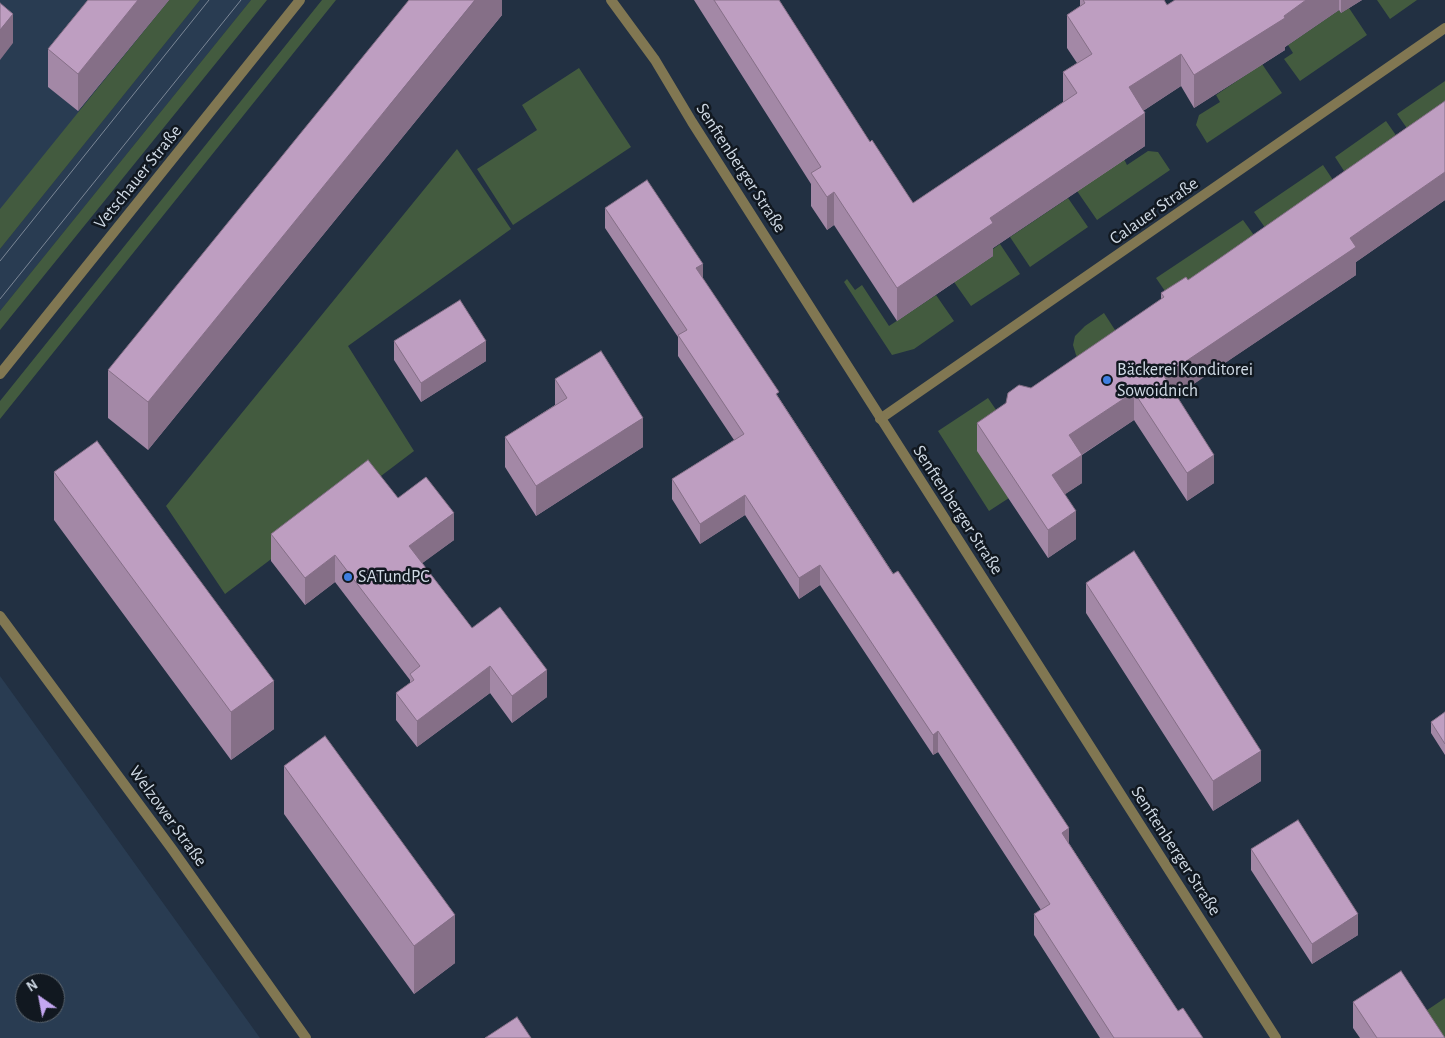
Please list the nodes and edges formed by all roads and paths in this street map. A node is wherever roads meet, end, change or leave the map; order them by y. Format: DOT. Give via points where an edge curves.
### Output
graph roads {
  1 [pos="300,0"];
  2 [pos="610,0"];
  3 [pos="1445,28"];
  4 [pos="0,374"];
  5 [pos="880,419"];
  6 [pos="0,616"];
  7 [pos="306,1038"];
  8 [pos="1276,1038"];
  1 -- 4 [label="street, Vetschauer Straße"];
  2 -- 5 [label="street, Senftenberger Straße" via="655,60"];
  3 -- 5 [label="street, Calauer Straße"];
  5 -- 8 [label="street, Senftenberger Straße"];
  6 -- 7 [label="street, Welzower Straße"];
}
